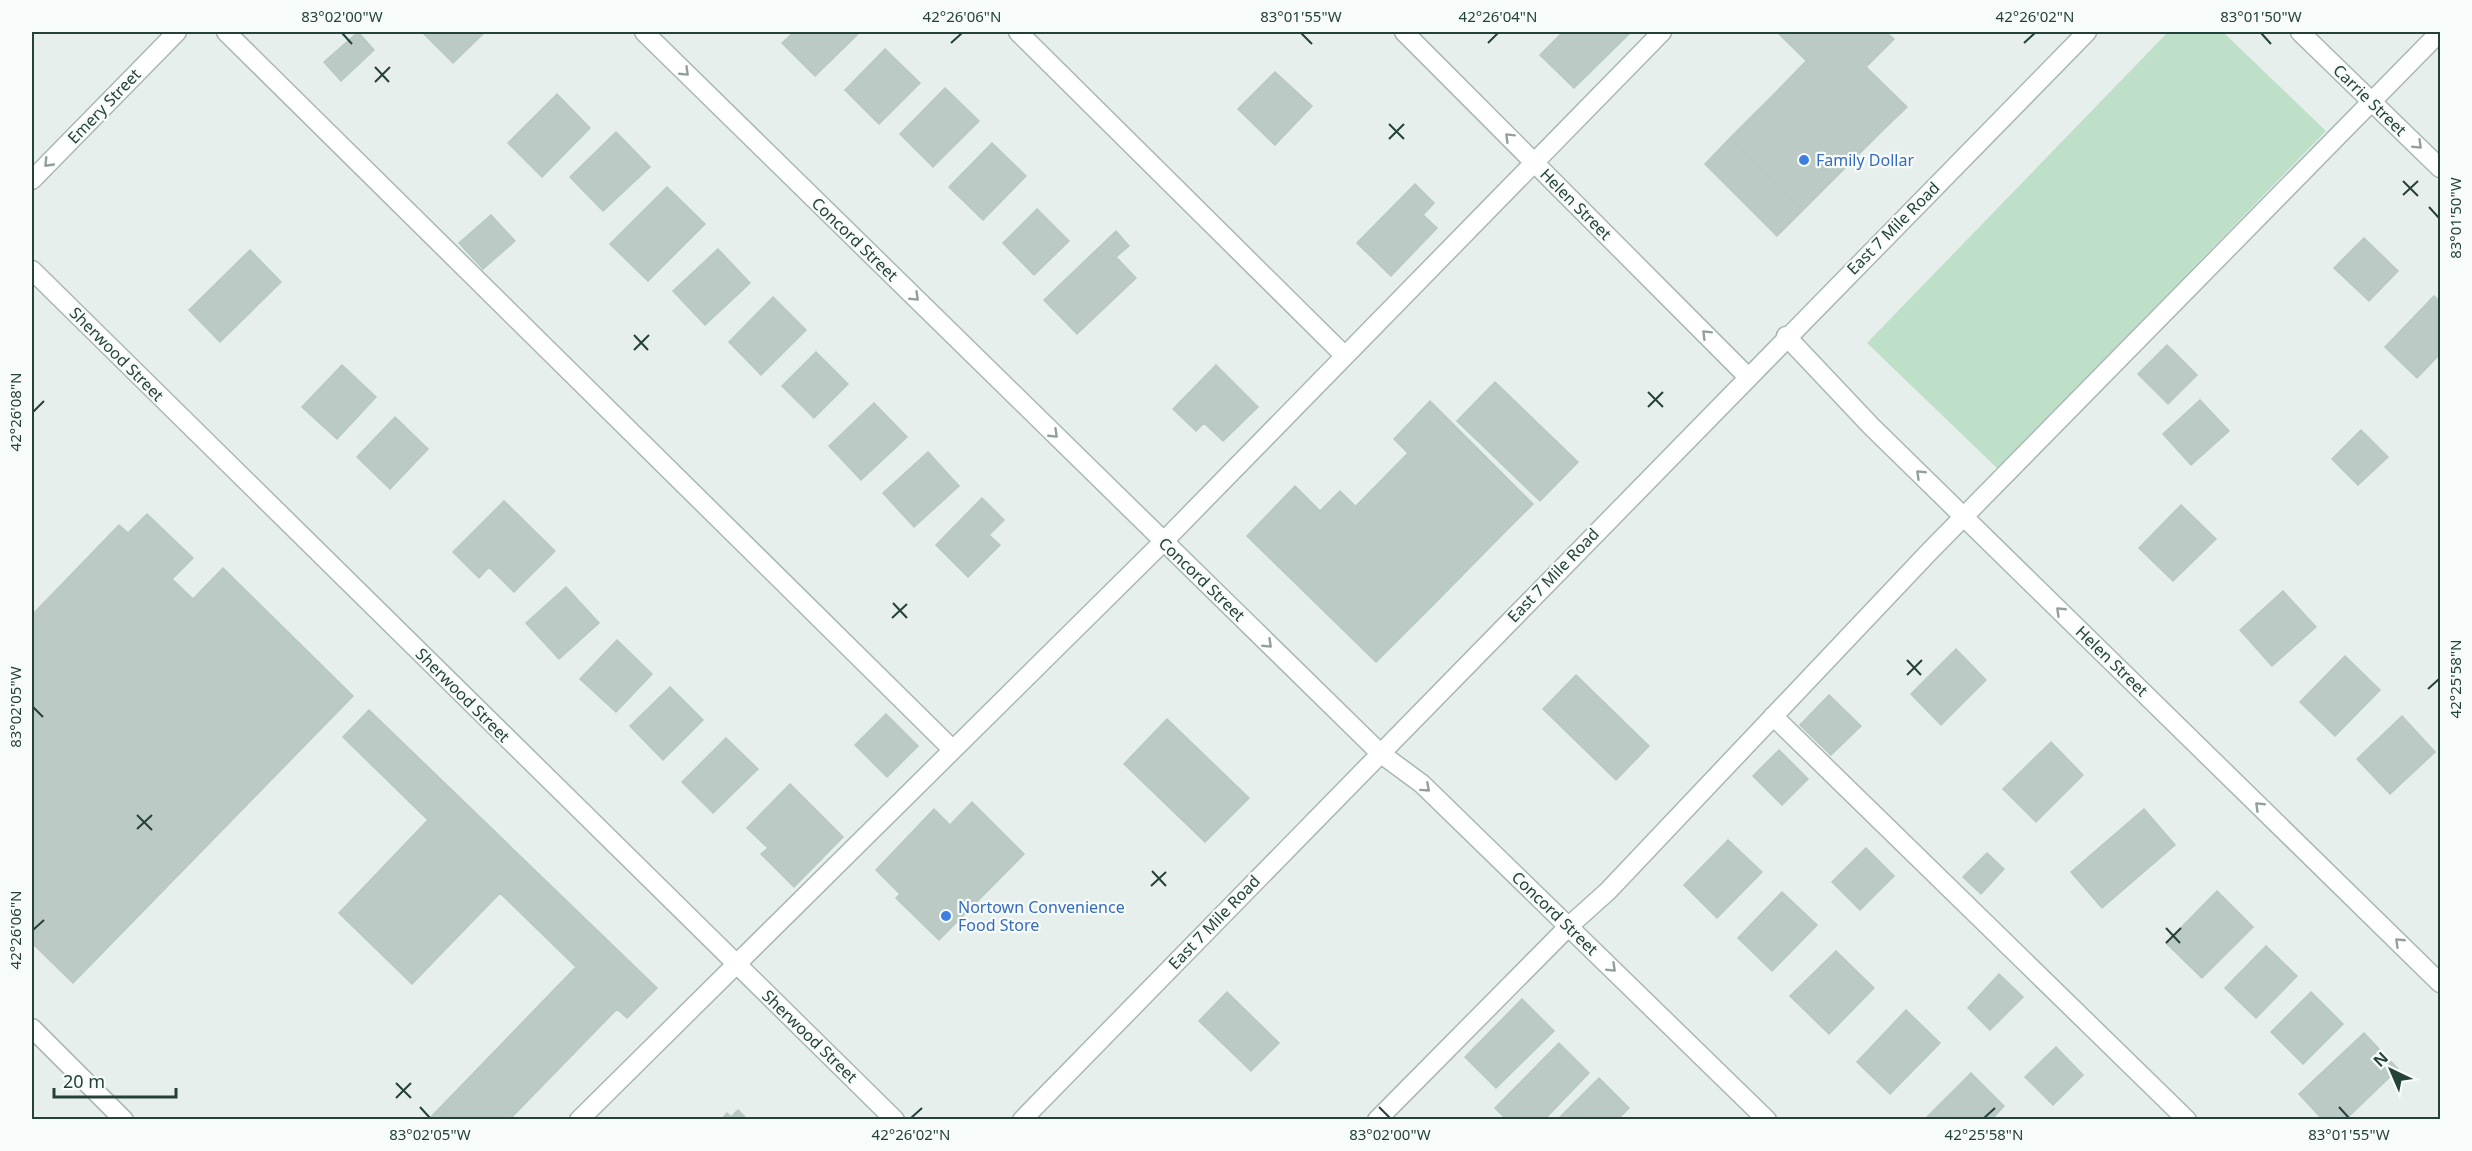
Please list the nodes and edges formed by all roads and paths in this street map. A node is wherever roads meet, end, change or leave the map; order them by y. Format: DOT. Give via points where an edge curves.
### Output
graph roads {
  1 [pos="177,32"];
  2 [pos="226,32"];
  3 [pos="644,32"];
  4 [pos="1018,32"];
  5 [pos="1404,32"];
  6 [pos="1662,32"];
  7 [pos="2087,32"];
  8 [pos="2300,32"];
  9 [pos="2440,32"];
  10 [pos="2370,100"];
  11 [pos="1534,163"];
  12 [pos="2440,168"];
  13 [pos="32,180"];
  14 [pos="32,270"];
  15 [pos="1786,336"];
  16 [pos="1345,356"];
  17 [pos="1747,376"];
  18 [pos="1964,517"];
  19 [pos="1164,541"];
  20 [pos="1773,716"];
  21 [pos="952,749"];
  22 [pos="1380,753"];
  23 [pos="1569,926"];
  24 [pos="735,962"];
  25 [pos="2440,983"];
  26 [pos="32,1028"];
  27 [pos="124,1119"];
  28 [pos="579,1119"];
  29 [pos="896,1119"];
  30 [pos="1022,1119"];
  31 [pos="1377,1119"];
  32 [pos="1767,1119"];
  33 [pos="2187,1119"];
  1 -- 13 [label="street, Emery Street, one-way"];
  2 -- 21 [label="street"];
  3 -- 19 [label="street, Concord Street, one-way"];
  4 -- 16 [label="street"];
  11 -- 5 [label="street, Helen Street, one-way"];
  6 -- 11 [label="street"];
  7 -- 15 [label="street, East 7 Mile Road"];
  8 -- 10 [label="street, Carrie Street"];
  9 -- 10 [label="street"];
  10 -- 12 [label="street, Carrie Street, one-way"];
  10 -- 18 [label="street"];
  11 -- 16 [label="street"];
  17 -- 11 [label="street, Helen Street, one-way"];
  14 -- 24 [label="street, Sherwood Street"];
  15 -- 17 [label="street, East 7 Mile Road"];
  18 -- 15 [label="street, Helen Street, one-way"];
  16 -- 19 [label="street"];
  17 -- 22 [label="street, East 7 Mile Road"];
  18 -- 20 [label="street"];
  25 -- 18 [label="street, Helen Street, one-way"];
  19 -- 21 [label="street"];
  19 -- 22 [label="street, Concord Street, one-way"];
  20 -- 23 [label="street" via="1608,891"];
  20 -- 33 [label="street"];
  21 -- 24 [label="street"];
  22 -- 23 [label="street, Concord Street, one-way" via="1422,784"];
  22 -- 30 [label="street, East 7 Mile Road"];
  23 -- 31 [label="street"];
  23 -- 32 [label="street, Concord Street, one-way"];
  24 -- 28 [label="street"];
  24 -- 29 [label="street, Sherwood Street"];
  26 -- 27 [label="street"];
}
